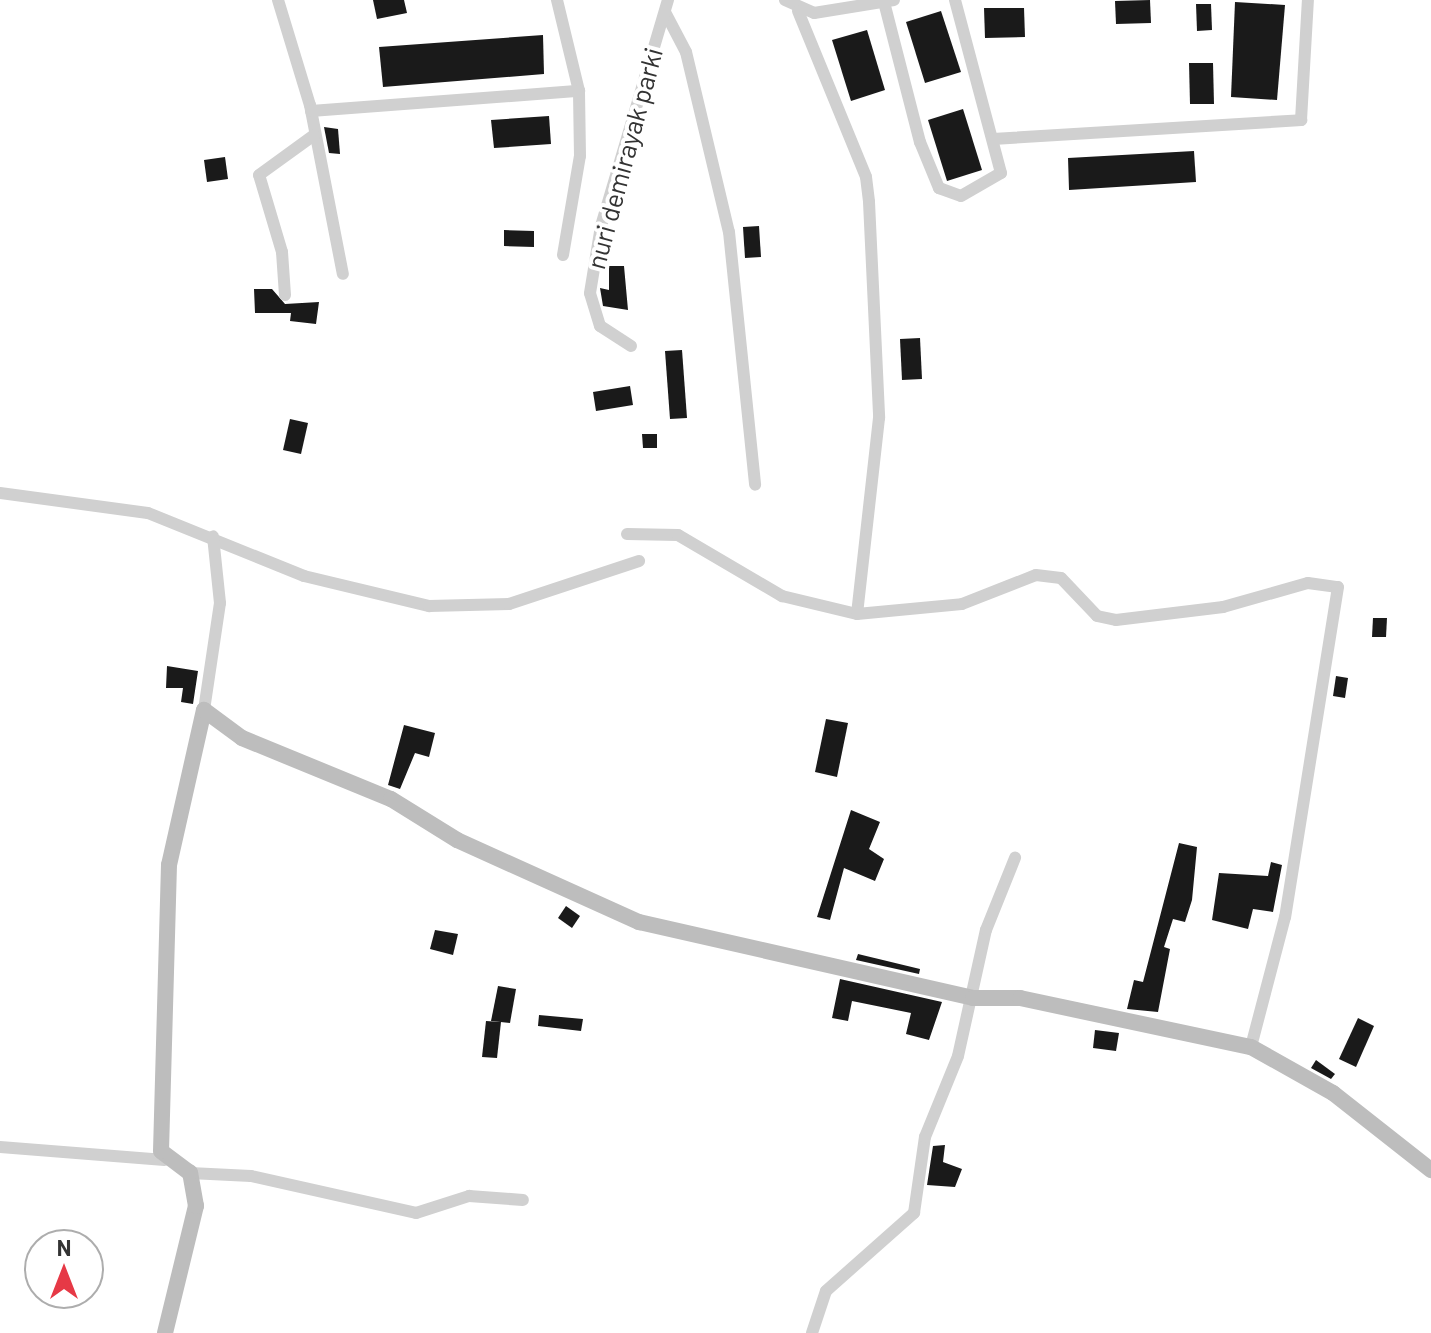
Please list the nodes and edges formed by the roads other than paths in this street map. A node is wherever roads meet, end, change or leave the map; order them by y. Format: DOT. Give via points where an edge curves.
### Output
graph roads {
  1 [pos="278,0"];
  2 [pos="557,0"];
  3 [pos="785,0"];
  4 [pos="955,0"];
  5 [pos="1308,0"];
  6 [pos="889,1"];
  7 [pos="858,4"];
  8 [pos="667,6"];
  9 [pos="798,11"];
  10 [pos="579,91"];
  11 [pos="311,111"];
  12 [pos="314,135"];
  13 [pos="993,139"];
  14 [pos="563,255"];
  15 [pos="343,274"];
  16 [pos="285,295"];
  17 [pos="631,346"];
  18 [pos="755,485"];
  19 [pos="0,493"];
  20 [pos="627,534"];
  21 [pos="213,536"];
  22 [pos="639,561"];
  23 [pos="857,614"];
  24 [pos="204,710"];
  25 [pos="1015,858"];
  26 [pos="973,998"];
  27 [pos="1251,1047"];
  28 [pos="0,1147"];
  29 [pos="164,1160"];
  30 [pos="1431,1170"];
  31 [pos="190,1173"];
  32 [pos="523,1200"];
  33 [pos="165,1333"];
  34 [pos="812,1333"];
  1 -- 11 [label="street"];
  2 -- 10 [label="street"];
  3 -- 9 [label="street"];
  4 -- 13 [label="street"];
  5 -- 13 [label="street" via="1301,120"];
  6 -- 7 [label="street"];
  6 -- 13 [label="street" via="939,188 961,196 995,182 1001,173"];
  7 -- 9 [label="street"];
  8 -- 17 [label="street, nuri demirayak parki" via="601,226 590,293 600,326"];
  8 -- 18 [label="street" via="686,52 729,232"];
  9 -- 23 [label="street" via="866,177 869,202 879,418"];
  10 -- 11 [label="street"];
  10 -- 14 [label="street" via="580,156"];
  11 -- 12 [label="street"];
  12 -- 15 [label="street"];
  12 -- 16 [label="street" via="259,175 282,252"];
  19 -- 21 [label="street" via="122,508"];
  20 -- 23 [label="street" via="678,535 782,596"];
  21 -- 22 [label="street" via="304,576 465,610 509,604"];
  21 -- 24 [label="street" via="220,603"];
  23 -- 27 [label="street" via="950,606 1036,575 1061,578 1097,616 1116,620 1223,607 1308,583 1338,587 1299,848"];
  24 -- 26 [label="street" via="242,738 391,799 457,840 602,908 656,927 723,936"];
  24 -- 29 [label="street" via="169,865"];
  25 -- 26 [label="street" via="986,930"];
  26 -- 27 [label="street" via="1051,1004"];
  26 -- 34 [label="street" via="925,1137 914,1213 826,1291"];
  27 -- 30 [label="street" via="1333,1093"];
  28 -- 29 [label="street"];
  29 -- 31 [label="street"];
  31 -- 32 [label="street" via="251,1176 416,1213 469,1196"];
  31 -- 33 [label="street" via="196,1206"];
}
